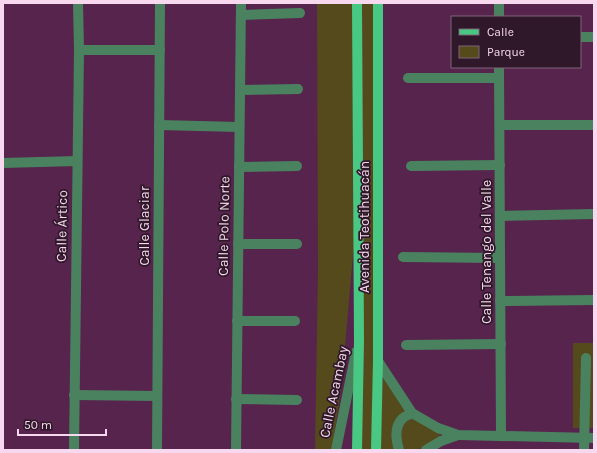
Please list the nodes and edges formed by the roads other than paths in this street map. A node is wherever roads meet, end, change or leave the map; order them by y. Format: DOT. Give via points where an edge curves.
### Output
graph roads {
  1 [pos="78,3"];
  2 [pos="160,3"];
  3 [pos="241,3"];
  4 [pos="357,3"];
  5 [pos="378,3"];
  6 [pos="499,3"];
  7 [pos="300,13"];
  8 [pos="240,15"];
  9 [pos="499,16"];
  10 [pos="594,36"];
  11 [pos="581,37"];
  12 [pos="79,50"];
  13 [pos="160,50"];
  14 [pos="499,68"];
  15 [pos="408,78"];
  16 [pos="499,78"];
  17 [pos="298,89"];
  18 [pos="240,90"];
  19 [pos="159,125"];
  20 [pos="500,125"];
  21 [pos="594,125"];
  22 [pos="239,127"];
  23 [pos="77,161"];
  24 [pos="3,163"];
  25 [pos="500,165"];
  26 [pos="297,166"];
  27 [pos="411,166"];
  28 [pos="239,167"];
  29 [pos="594,214"];
  30 [pos="500,216"];
  31 [pos="238,244"];
  32 [pos="297,244"];
  33 [pos="403,257"];
  34 [pos="500,258"];
  35 [pos="594,300"];
  36 [pos="500,301"];
  37 [pos="237,321"];
  38 [pos="295,321"];
  39 [pos="359,340"];
  40 [pos="500,344"];
  41 [pos="406,345"];
  42 [pos="586,358"];
  43 [pos="378,361"];
  44 [pos="74,395"];
  45 [pos="157,396"];
  46 [pos="236,399"];
  47 [pos="297,400"];
  48 [pos="412,413"];
  49 [pos="458,435"];
  50 [pos="501,436"];
  51 [pos="589,438"];
  52 [pos="74,450"];
  53 [pos="157,450"];
  54 [pos="236,450"];
  55 [pos="336,450"];
  56 [pos="357,450"];
  57 [pos="376,450"];
  58 [pos="399,450"];
  59 [pos="426,450"];
  60 [pos="584,450"];
  1 -- 12 [label="street, Calle Ártico"];
  2 -- 13 [label="street, Calle Glaciar"];
  3 -- 8 [label="street, Calle Polo Norte"];
  4 -- 39 [label="main road, Avenida Teotihuacán"];
  5 -- 43 [label="main road, Avenida Teotihuacán"];
  6 -- 9 [label="street"];
  7 -- 8 [label="street"];
  8 -- 18 [label="street, Calle Polo Norte"];
  10 -- 11 [label="street"];
  12 -- 13 [label="street"];
  12 -- 23 [label="street, Calle Ártico"];
  13 -- 19 [label="street, Calle Glaciar"];
  14 -- 16 [label="street, Calle Tenango del Valle"];
  15 -- 16 [label="street"];
  16 -- 20 [label="street, Calle Tenango del Valle"];
  17 -- 18 [label="street"];
  18 -- 22 [label="street, Calle Polo Norte"];
  19 -- 22 [label="street"];
  19 -- 45 [label="street, Calle Glaciar"];
  20 -- 21 [label="street"];
  20 -- 25 [label="street, Calle Tenango del Valle"];
  22 -- 28 [label="street, Calle Polo Norte"];
  23 -- 24 [label="street"];
  23 -- 44 [label="street, Calle Ártico"];
  25 -- 27 [label="street"];
  25 -- 30 [label="street, Calle Tenango del Valle"];
  26 -- 28 [label="street"];
  28 -- 31 [label="street, Calle Polo Norte"];
  29 -- 30 [label="street"];
  30 -- 34 [label="street, Calle Tenango del Valle"];
  31 -- 32 [label="street"];
  31 -- 37 [label="street, Calle Polo Norte"];
  33 -- 34 [label="street"];
  34 -- 36 [label="street, Calle Tenango del Valle"];
  35 -- 36 [label="street"];
  36 -- 40 [label="street, Calle Tenango del Valle"];
  37 -- 38 [label="street"];
  37 -- 46 [label="street, Calle Polo Norte"];
  39 -- 55 [label="street, Calle Acambay"];
  39 -- 56 [label="main road, Avenida Teotihuacán"];
  40 -- 41 [label="street"];
  40 -- 50 [label="street, Calle Tenango del Valle"];
  42 -- 51 [label="street"];
  43 -- 48 [label="street"];
  43 -- 57 [label="main road, Avenida Teotihuacán"];
  44 -- 45 [label="street"];
  44 -- 52 [label="street, Calle Ártico"];
  45 -- 53 [label="street, Calle Glaciar"];
  46 -- 47 [label="street"];
  46 -- 54 [label="street, Calle Polo Norte"];
  48 -- 49 [label="street" via="438,428"];
  48 -- 58 [label="street" via="403,418 398,427 396,436"];
  49 -- 50 [label="street"];
  49 -- 59 [label="street"];
  50 -- 51 [label="street"];
  51 -- 60 [label="street"];
}
